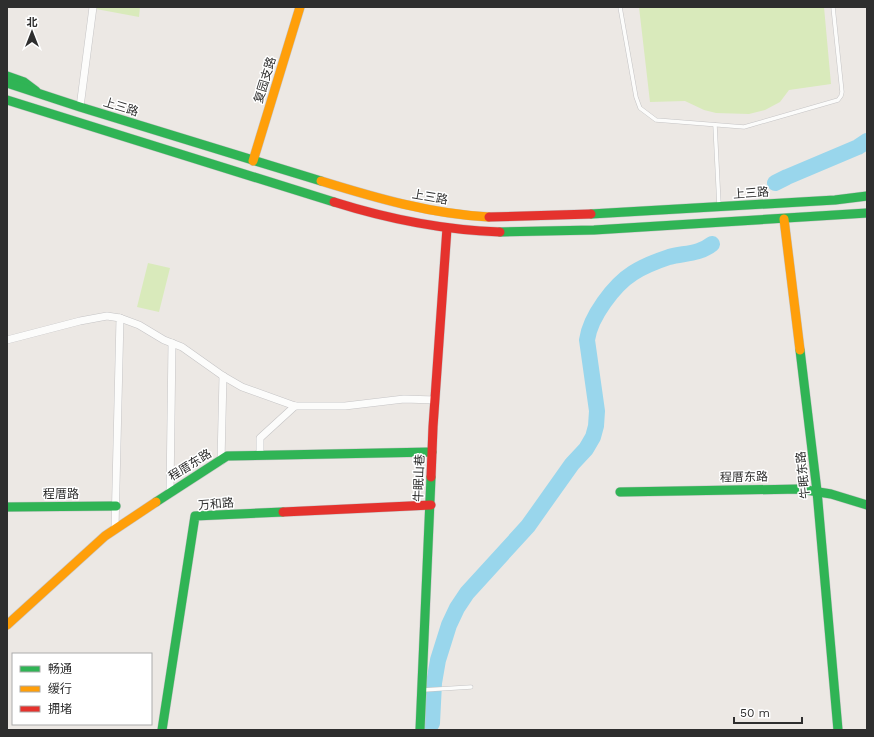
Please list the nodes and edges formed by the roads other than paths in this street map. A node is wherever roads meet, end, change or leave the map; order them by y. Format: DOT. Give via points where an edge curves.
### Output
graph roads {
  1 [pos="93,7"];
  2 [pos="300,7"];
  3 [pos="620,7"];
  4 [pos="834,7"];
  5 [pos="7,76"];
  6 [pos="7,83"];
  7 [pos="38,92"];
  8 [pos="7,100"];
  9 [pos="80,107"];
  10 [pos="714,125"];
  11 [pos="253,161"];
  12 [pos="867,196"];
  13 [pos="719,207"];
  14 [pos="867,213"];
  15 [pos="784,219"];
  16 [pos="447,228"];
  17 [pos="120,318"];
  18 [pos="7,340"];
  19 [pos="172,343"];
  20 [pos="223,376"];
  21 [pos="435,400"];
  22 [pos="295,406"];
  23 [pos="432,452"];
  24 [pos="260,455"];
  25 [pos="221,461"];
  26 [pos="817,491"];
  27 [pos="170,492"];
  28 [pos="620,492"];
  29 [pos="430,504"];
  30 [pos="867,505"];
  31 [pos="116,506"];
  32 [pos="7,507"];
  33 [pos="115,528"];
  34 [pos="7,625"];
  35 [pos="471,687"];
  36 [pos="424,690"];
  37 [pos="420,729"];
  38 [pos="162,730"];
  39 [pos="838,730"];
  1 -- 9 [label="street"];
  2 -- 11 [label="street, 复园支路"];
  3 -- 10 [label="lane" via="640,108 656,120"];
  4 -- 10 [label="lane" via="842,92 838,100 744,126"];
  5 -- 7 [label="street" via="24,82"];
  6 -- 7 [label="street, 上三路"];
  7 -- 9 [label="street, 上三路"];
  8 -- 16 [label="street" via="350,207 407,222"];
  9 -- 11 [label="street, 上三路"];
  10 -- 13 [label="lane"];
  11 -- 13 [label="street, 上三路" via="387,201 428,210 477,216"];
  12 -- 13 [label="street, 上三路"];
  14 -- 15 [label="street"];
  15 -- 16 [label="street" via="529,232"];
  15 -- 26 [label="street, 牛眠东路"];
  16 -- 21 [label="street, 牛眠山巷"];
  17 -- 18 [label="street" via="108,316 80,321"];
  17 -- 19 [label="street"];
  17 -- 31 [label="street"];
  19 -- 20 [label="street" via="184,348"];
  19 -- 27 [label="street"];
  20 -- 22 [label="street" via="246,389"];
  20 -- 25 [label="street"];
  21 -- 22 [label="street" via="404,399 339,406"];
  21 -- 23 [label="street, 牛眠山巷"];
  22 -- 24 [label="street" via="260,438"];
  23 -- 24 [label="street, 程厝东路"];
  23 -- 29 [label="street, 牛眠山巷"];
  24 -- 25 [label="street, 程厝东路" via="227,456"];
  25 -- 27 [label="street, 程厝东路"];
  26 -- 28 [label="street, 程厝东路" via="790,488"];
  26 -- 30 [label="street, 程厝东路"];
  26 -- 39 [label="street, 牛眠东路"];
  27 -- 33 [label="street, 程厝东路"];
  29 -- 36 [label="street, 牛眠山巷"];
  29 -- 38 [label="street, 万和路" via="194,516"];
  31 -- 32 [label="street, 程厝路"];
  31 -- 33 [label="street"];
  33 -- 34 [label="street, 程厝东路"];
  35 -- 36 [label="lane"];
  36 -- 37 [label="street, 牛眠山巷"];
}
